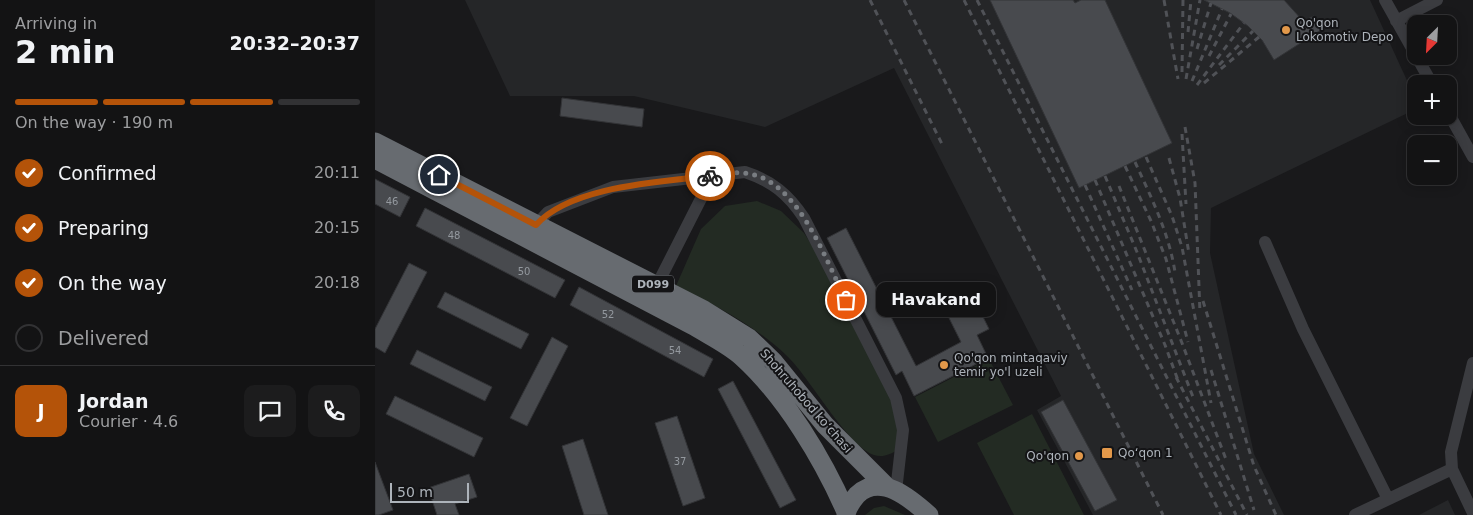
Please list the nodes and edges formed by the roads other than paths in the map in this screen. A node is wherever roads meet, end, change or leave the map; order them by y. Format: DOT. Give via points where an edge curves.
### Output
graph roads {
  1 [pos="1385,0"];
  2 [pos="1437,0"];
  3 [pos="1396,21"];
  4 [pos="1427,75"];
  5 [pos="1455,125"];
  6 [pos="375,142"];
  7 [pos="1473,157"];
  8 [pos="375,159"];
  9 [pos="713,175"];
  10 [pos="536,225"];
  11 [pos="1265,242"];
  12 [pos="652,294"];
  13 [pos="1473,363"];
  14 [pos="1470,383"];
  15 [pos="1453,469"];
  16 [pos="891,489"];
  17 [pos="1389,499"];
  18 [pos="846,513"];
  19 [pos="1473,513"];
  20 [pos="929,515"];
  21 [pos="1355,515"];
  1 -- 3 [label="street"];
  2 -- 3 [label="street"];
  3 -- 4 [label="street"];
  5 -- 7 [label="street"];
  6 -- 10 [label="highway, Shohruhobod koʻchasi / D099"];
  8 -- 12 [label="highway, Shohruhobod koʻchasi / D099"];
  9 -- 10 [label="street" via="613,188 548,212"];
  9 -- 12 [label="street"];
  9 -- 16 [label="street" via="745,172 764,178 793,202 804,218 896,398 903,430"];
  10 -- 12 [label="highway, Shohruhobod koʻchasi / D099"];
  11 -- 17 [label="street" via="1303,330"];
  12 -- 16 [label="highway, Shohruhobod koʻchasi / D099" via="704,310 749,338 773,361 831,432"];
  12 -- 18 [label="highway, Shohruhobod koʻchasi / D099" via="694,326 741,355 759,374 807,441"];
  13 -- 14 [label="street"];
  14 -- 15 [label="street" via="1451,452"];
  15 -- 17 [label="street"];
  15 -- 19 [label="street"];
  16 -- 18 [label="highway, D099" via="873,487 861,492 851,501"];
  16 -- 20 [label="highway, D099" via="913,501"];
  17 -- 21 [label="street"];
}
